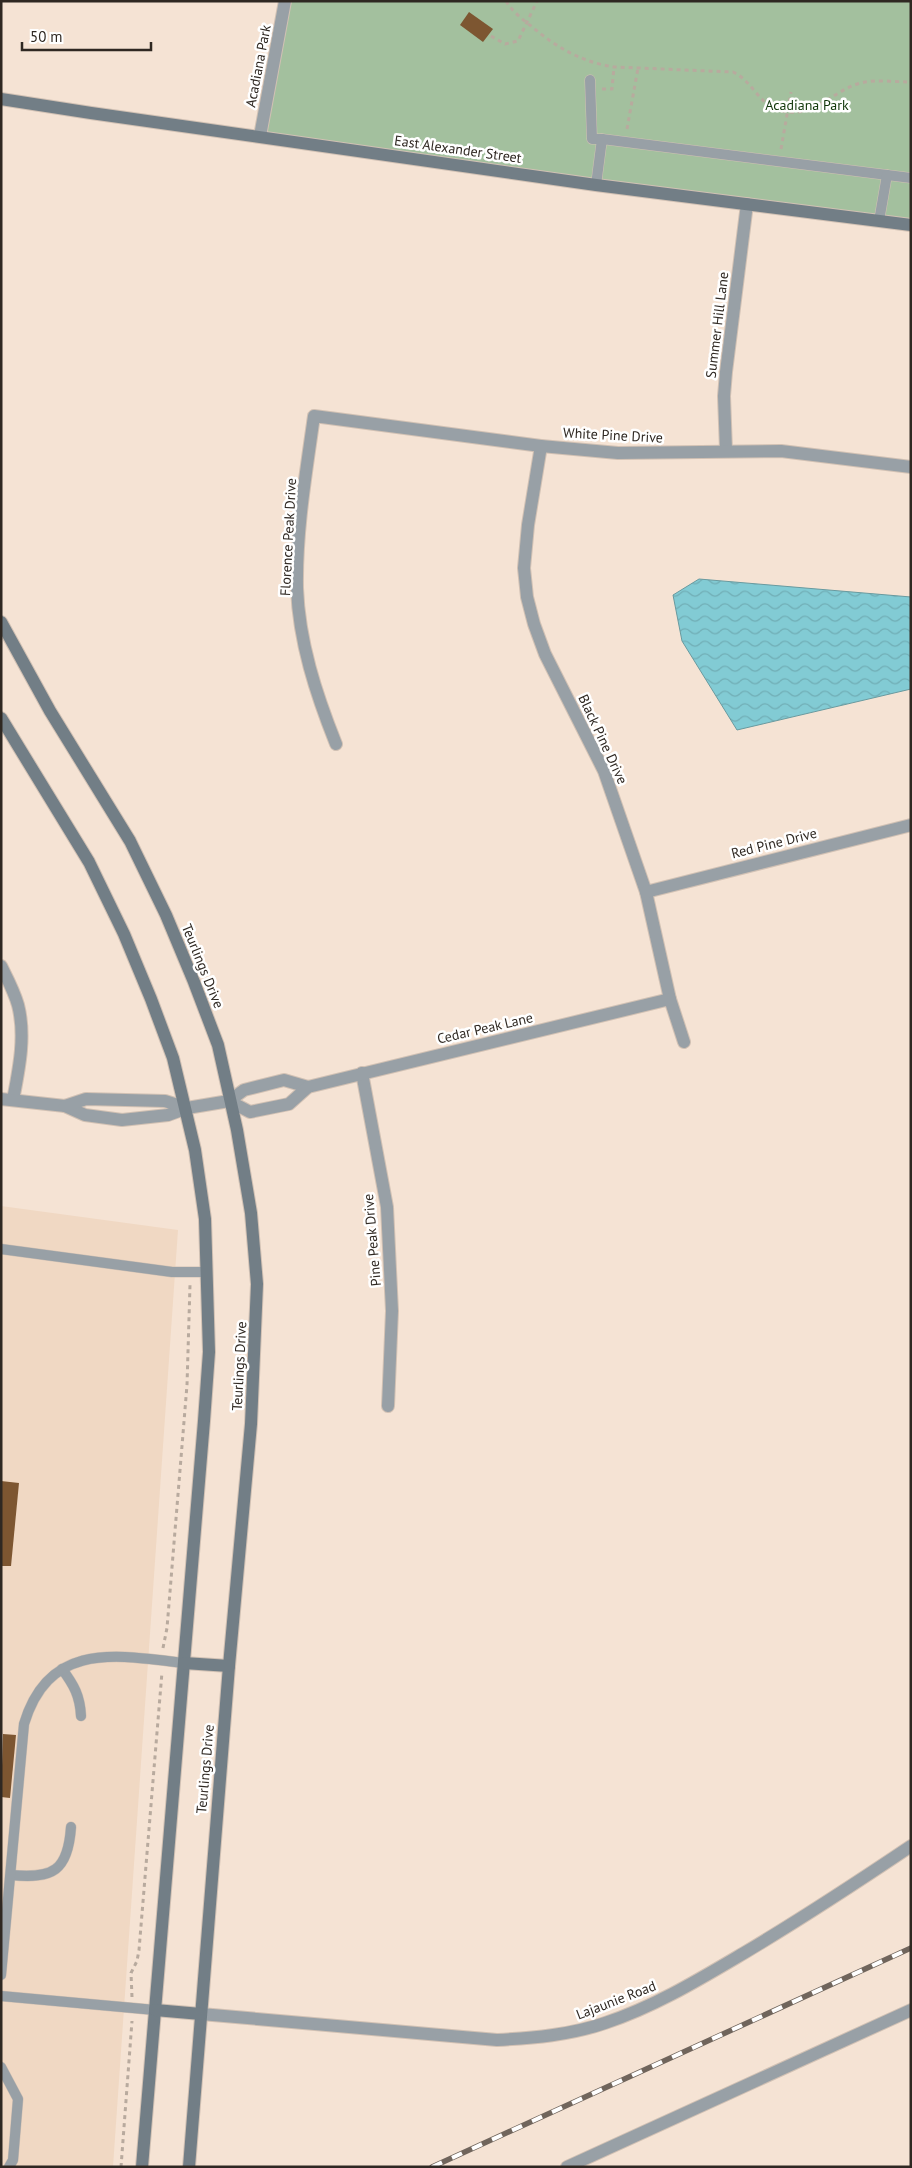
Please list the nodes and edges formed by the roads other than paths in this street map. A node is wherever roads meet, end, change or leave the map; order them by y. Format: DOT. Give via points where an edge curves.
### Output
graph roads {
  1 [pos="285,1"];
  2 [pos="590,85"];
  3 [pos="1,99"];
  4 [pos="260,136"];
  5 [pos="602,139"];
  6 [pos="887,175"];
  7 [pos="911,178"];
  8 [pos="596,184"];
  9 [pos="748,204"];
  10 [pos="879,221"];
  11 [pos="911,225"];
  12 [pos="314,416"];
  13 [pos="541,446"];
  14 [pos="726,450"];
  15 [pos="911,467"];
  16 [pos="1,622"];
  17 [pos="1,718"];
  18 [pos="336,744"];
  19 [pos="911,825"];
  20 [pos="646,892"];
  21 [pos="1,966"];
  22 [pos="670,999"];
  23 [pos="684,1042"];
  24 [pos="362,1073"];
  25 [pos="308,1086"];
  26 [pos="7,1099"];
  27 [pos="229,1101"];
  28 [pos="65,1106"];
  29 [pos="186,1108"];
  30 [pos="1,1249"];
  31 [pos="206,1272"];
  32 [pos="388,1406"];
  33 [pos="184,1663"];
  34 [pos="229,1666"];
  35 [pos="62,1669"];
  36 [pos="81,1716"];
  37 [pos="72,1827"];
  38 [pos="911,1846"];
  39 [pos="11,1875"];
  40 [pos="1,1975"];
  41 [pos="1,1996"];
  42 [pos="155,2010"];
  43 [pos="911,2010"];
  44 [pos="201,2014"];
  45 [pos="1,2067"];
  46 [pos="9,2167"];
  47 [pos="142,2167"];
  48 [pos="189,2167"];
  49 [pos="567,2167"];
  1 -- 4 [label="street, Acadiana Park"];
  2 -- 5 [label="lane" via="592,138"];
  3 -- 4 [label="street, East Alexander Street"];
  4 -- 8 [label="street, East Alexander Street"];
  5 -- 6 [label="lane"];
  5 -- 8 [label="lane"];
  6 -- 7 [label="lane"];
  6 -- 10 [label="lane"];
  8 -- 9 [label="street, East Alexander Street"];
  9 -- 10 [label="street, East Alexander Street"];
  9 -- 14 [label="street, Summer Hill Lane" via="726,372"];
  10 -- 11 [label="street, East Alexander Street"];
  12 -- 13 [label="street, White Pine Drive"];
  12 -- 18 [label="street, Florence Peak Drive" via="303,493 297,588 306,651 319,702"];
  13 -- 14 [label="street, White Pine Drive" via="618,453"];
  13 -- 20 [label="street, Black Pine Drive" via="524,568 527,597 545,654 604,771"];
  14 -- 15 [label="street, White Pine Drive" via="781,451"];
  16 -- 27 [label="street, Teurlings Drive" via="50,711 130,841 166,915 218,1045"];
  17 -- 29 [label="street" via="89,862 124,934 170,1050"];
  19 -- 20 [label="street, Red Pine Drive"];
  20 -- 22 [label="street, Black Pine Drive"];
  21 -- 26 [label="street" via="18,1004 21,1024 21,1046"];
  22 -- 23 [label="street, Black Pine Drive"];
  22 -- 24 [label="street, Cedar Peak Lane"];
  24 -- 25 [label="street, Cedar Peak Lane"];
  24 -- 32 [label="street, Pine Peak Drive" via="387,1207 392,1311"];
  25 -- 27 [label="street, Cedar Peak Lane" via="284,1080 244,1090"];
  25 -- 27 [label="street, Cedar Peak Lane" via="289,1104 250,1112"];
  26 -- 28 [label="street"];
  27 -- 29 [label="street"];
  27 -- 34 [label="street, Teurlings Drive" via="251,1213 257,1284 251,1424"];
  28 -- 29 [label="street" via="86,1099 165,1100"];
  28 -- 29 [label="street" via="85,1115 122,1120 168,1115"];
  29 -- 31 [label="street" via="196,1150 205,1219"];
  30 -- 31 [label="lane" via="172,1272"];
  31 -- 33 [label="street" via="209,1352"];
  33 -- 34 [label="street"];
  33 -- 35 [label="lane" via="105,1656 83,1659"];
  33 -- 42 [label="street"];
  34 -- 44 [label="street, Teurlings Drive"];
  35 -- 36 [label="lane" via="80,1699"];
  35 -- 39 [label="lane" via="43,1686 30,1704 24,1724"];
  37 -- 39 [label="lane" via="70,1846 58,1868 46,1875"];
  38 -- 44 [label="street, Lajaunie Road" via="808,1914 663,1999 606,2023 570,2033 497,2040"];
  39 -- 40 [label="lane"];
  41 -- 42 [label="lane"];
  42 -- 44 [label="street"];
  42 -- 47 [label="street"];
  43 -- 49 [label="street"];
  44 -- 48 [label="street, Teurlings Drive"];
  45 -- 46 [label="lane" via="18,2098 13,2160"];
}
